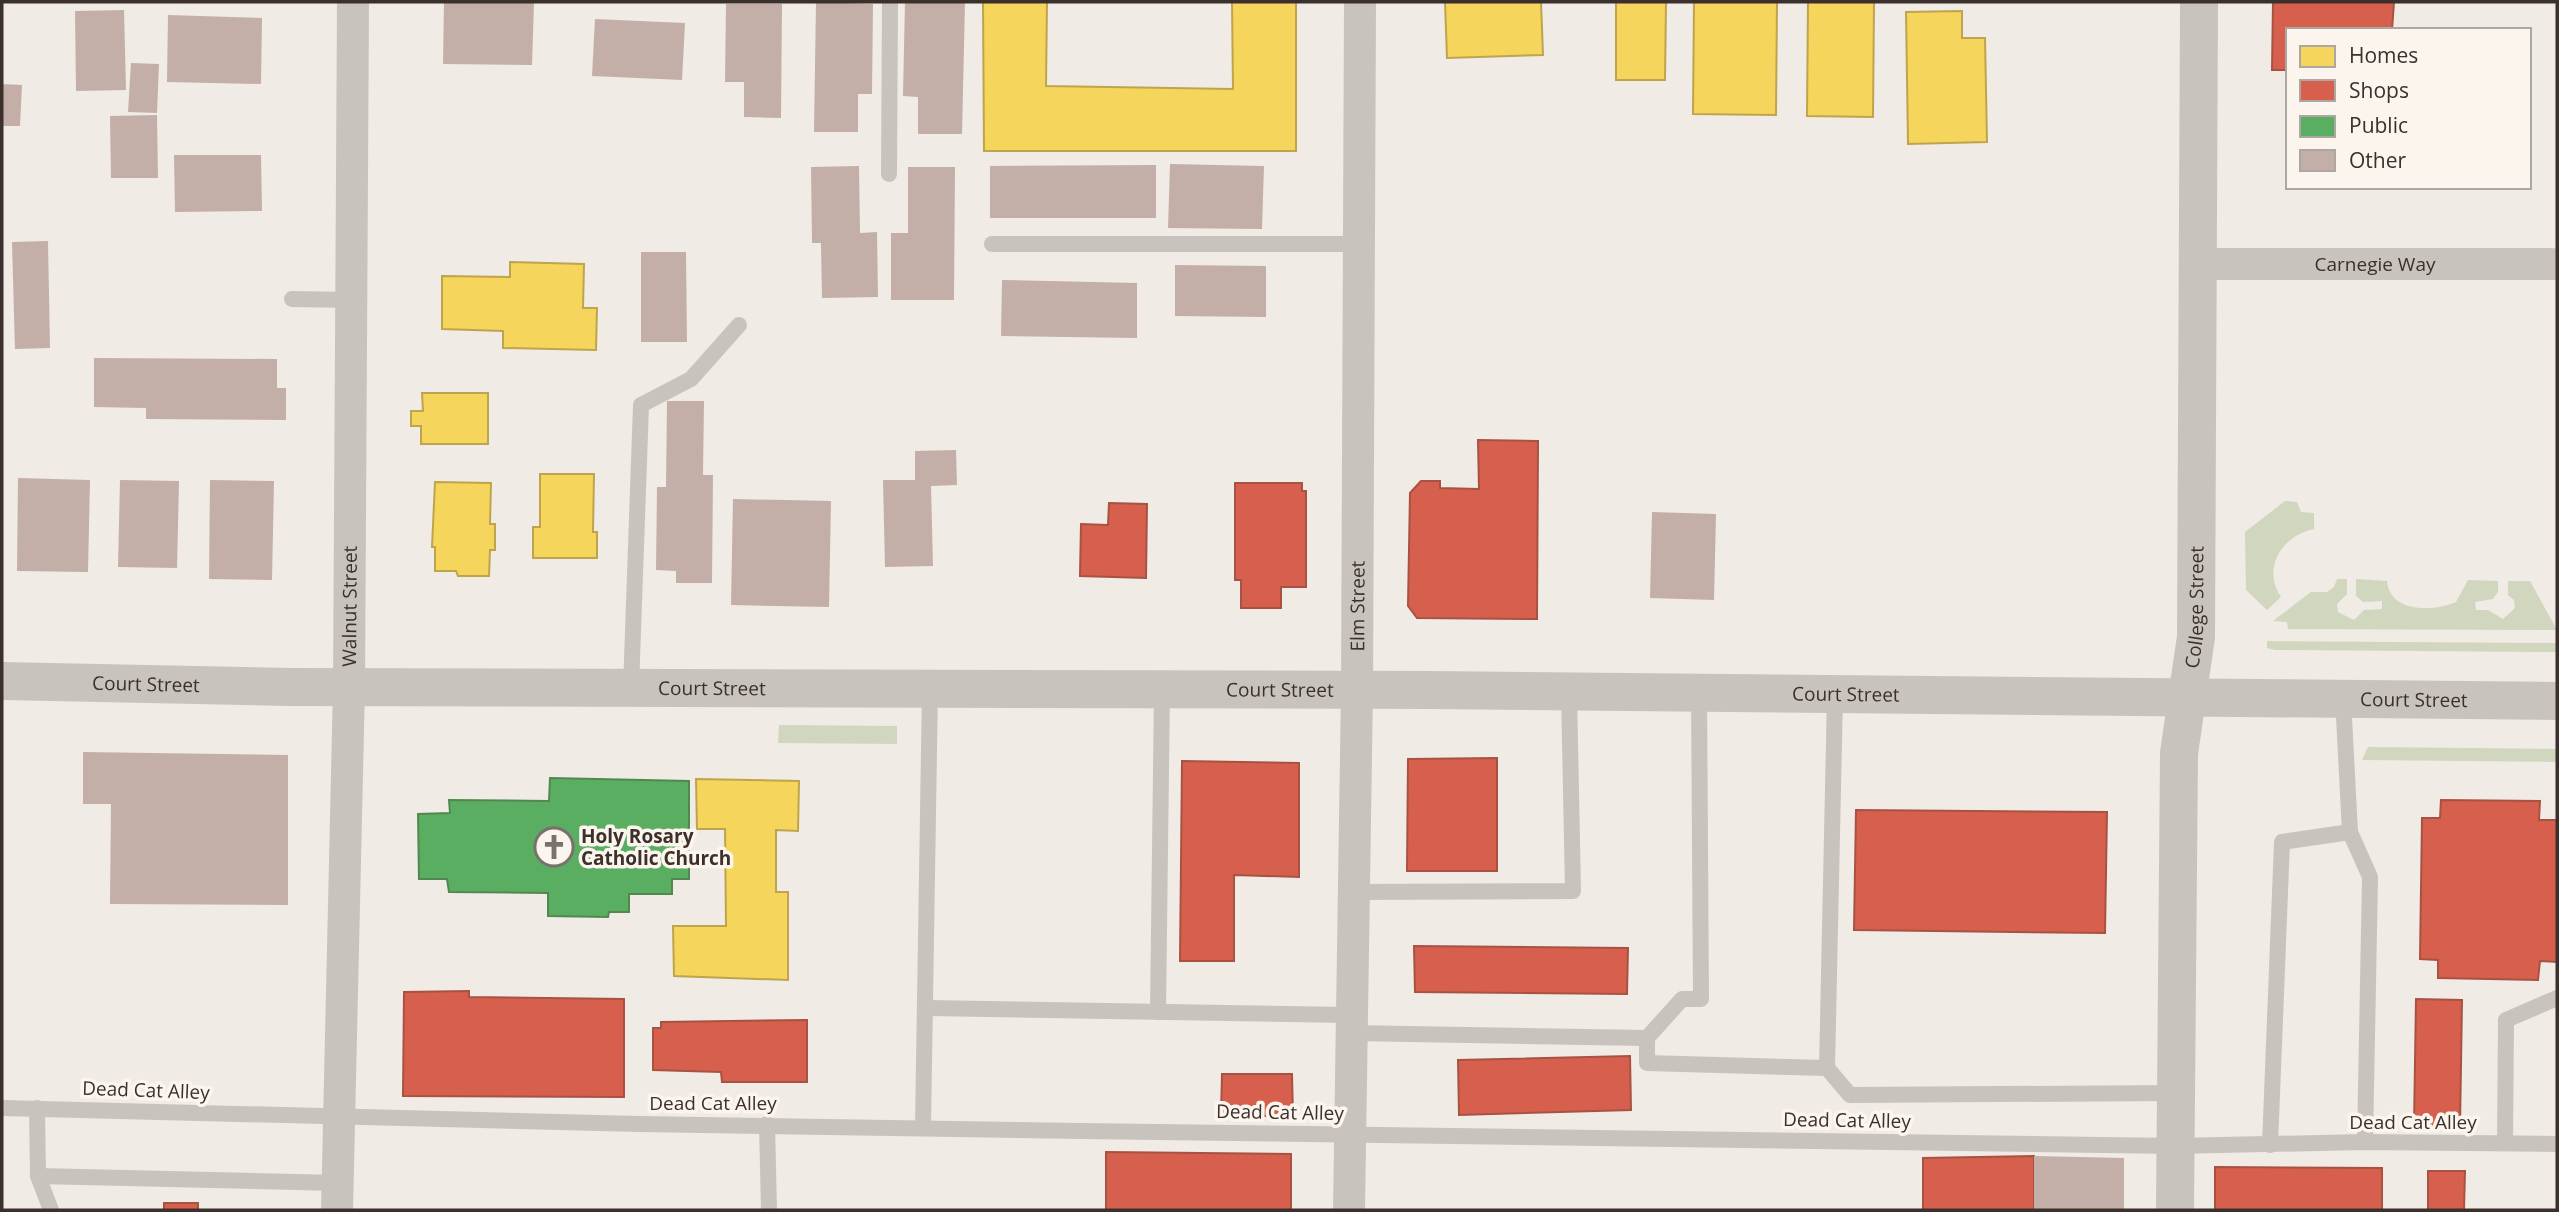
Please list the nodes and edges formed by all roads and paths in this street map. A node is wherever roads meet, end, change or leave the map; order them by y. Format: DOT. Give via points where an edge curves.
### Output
graph roads {
  1 [pos="353,2"];
  2 [pos="890,2"];
  3 [pos="1360,2"];
  4 [pos="2199,2"];
  5 [pos="889,174"];
  6 [pos="992,244"];
  7 [pos="1359,244"];
  8 [pos="2197,264"];
  9 [pos="2555,264"];
  10 [pos="292,299"];
  11 [pos="351,300"];
  12 [pos="740,325"];
  13 [pos="2,681"];
  14 [pos="349,687"];
  15 [pos="631,688"];
  16 [pos="930,688"];
  17 [pos="1162,689"];
  18 [pos="1357,690"];
  19 [pos="1569,692"];
  20 [pos="1699,693"];
  21 [pos="1835,695"];
  22 [pos="2187,697"];
  23 [pos="2343,698"];
  24 [pos="2557,701"];
  25 [pos="2350,832"];
  26 [pos="1354,892"];
  27 [pos="2557,998"];
  28 [pos="927,1008"];
  29 [pos="1158,1012"];
  30 [pos="1350,1024"];
  31 [pos="1647,1038"];
  32 [pos="1827,1068"];
  33 [pos="2174,1093"];
  34 [pos="2,1108"];
  35 [pos="37,1108"];
  36 [pos="338,1116"];
  37 [pos="766,1124"];
  38 [pos="923,1126"];
  39 [pos="1349,1134"];
  40 [pos="2365,1142"];
  41 [pos="2505,1143"];
  42 [pos="2557,1144"];
  43 [pos="2270,1145"];
  44 [pos="2175,1146"];
  45 [pos="38,1176"];
  46 [pos="337,1197"];
  47 [pos="51,1210"];
  48 [pos="769,1210"];
  49 [pos="1349,1210"];
  50 [pos="2175,1210"];
  1 -- 11 [label="street, Walnut Street"];
  2 -- 5 [label="lane"];
  3 -- 7 [label="street, Elm Street"];
  4 -- 8 [label="street, College Street"];
  6 -- 7 [label="lane"];
  7 -- 18 [label="street, Elm Street"];
  8 -- 9 [label="street, Carnegie Way"];
  8 -- 22 [label="street, College Street" via="2196,637"];
  10 -- 11 [label="lane"];
  11 -- 14 [label="street, Walnut Street"];
  12 -- 15 [label="lane" via="691,379 641,405"];
  13 -- 14 [label="street, Court Street"];
  14 -- 15 [label="street, Court Street"];
  14 -- 36 [label="street, Walnut Street"];
  15 -- 16 [label="street, Court Street"];
  16 -- 17 [label="street, Court Street"];
  16 -- 28 [label="lane"];
  17 -- 18 [label="street, Court Street"];
  17 -- 29 [label="lane"];
  18 -- 19 [label="street, Court Street"];
  18 -- 26 [label="street, Elm Street"];
  19 -- 20 [label="street, Court Street"];
  19 -- 26 [label="lane" via="1573,891"];
  20 -- 21 [label="street, Court Street"];
  20 -- 31 [label="lane" via="1701,999 1682,999"];
  21 -- 22 [label="street, Court Street"];
  21 -- 32 [label="lane"];
  22 -- 23 [label="street, Court Street"];
  22 -- 33 [label="street, College Street" via="2179,753"];
  23 -- 24 [label="street, Court Street"];
  23 -- 25 [label="lane"];
  25 -- 40 [label="lane" via="2370,877"];
  25 -- 43 [label="lane" via="2282,842"];
  26 -- 30 [label="street, Elm Street"];
  27 -- 41 [label="lane" via="2506,1020"];
  28 -- 29 [label="lane"];
  28 -- 38 [label="lane"];
  29 -- 30 [label="lane"];
  30 -- 31 [label="lane"];
  30 -- 39 [label="street, Elm Street"];
  31 -- 32 [label="lane" via="1647,1063"];
  32 -- 33 [label="lane" via="1850,1095"];
  33 -- 44 [label="street, College Street"];
  34 -- 35 [label="lane, Dead Cat Alley"];
  35 -- 36 [label="lane, Dead Cat Alley"];
  35 -- 45 [label="lane"];
  36 -- 37 [label="lane, Dead Cat Alley"];
  36 -- 46 [label="street, Walnut Street"];
  37 -- 38 [label="lane, Dead Cat Alley"];
  37 -- 48 [label="lane"];
  38 -- 39 [label="lane, Dead Cat Alley"];
  39 -- 44 [label="lane, Dead Cat Alley"];
  39 -- 49 [label="street, Elm Street"];
  40 -- 41 [label="lane, Dead Cat Alley"];
  40 -- 43 [label="lane, Dead Cat Alley"];
  41 -- 42 [label="lane, Dead Cat Alley"];
  43 -- 44 [label="lane, Dead Cat Alley"];
  44 -- 50 [label="street, College Street"];
  45 -- 46 [label="lane"];
  45 -- 47 [label="lane"];
}
